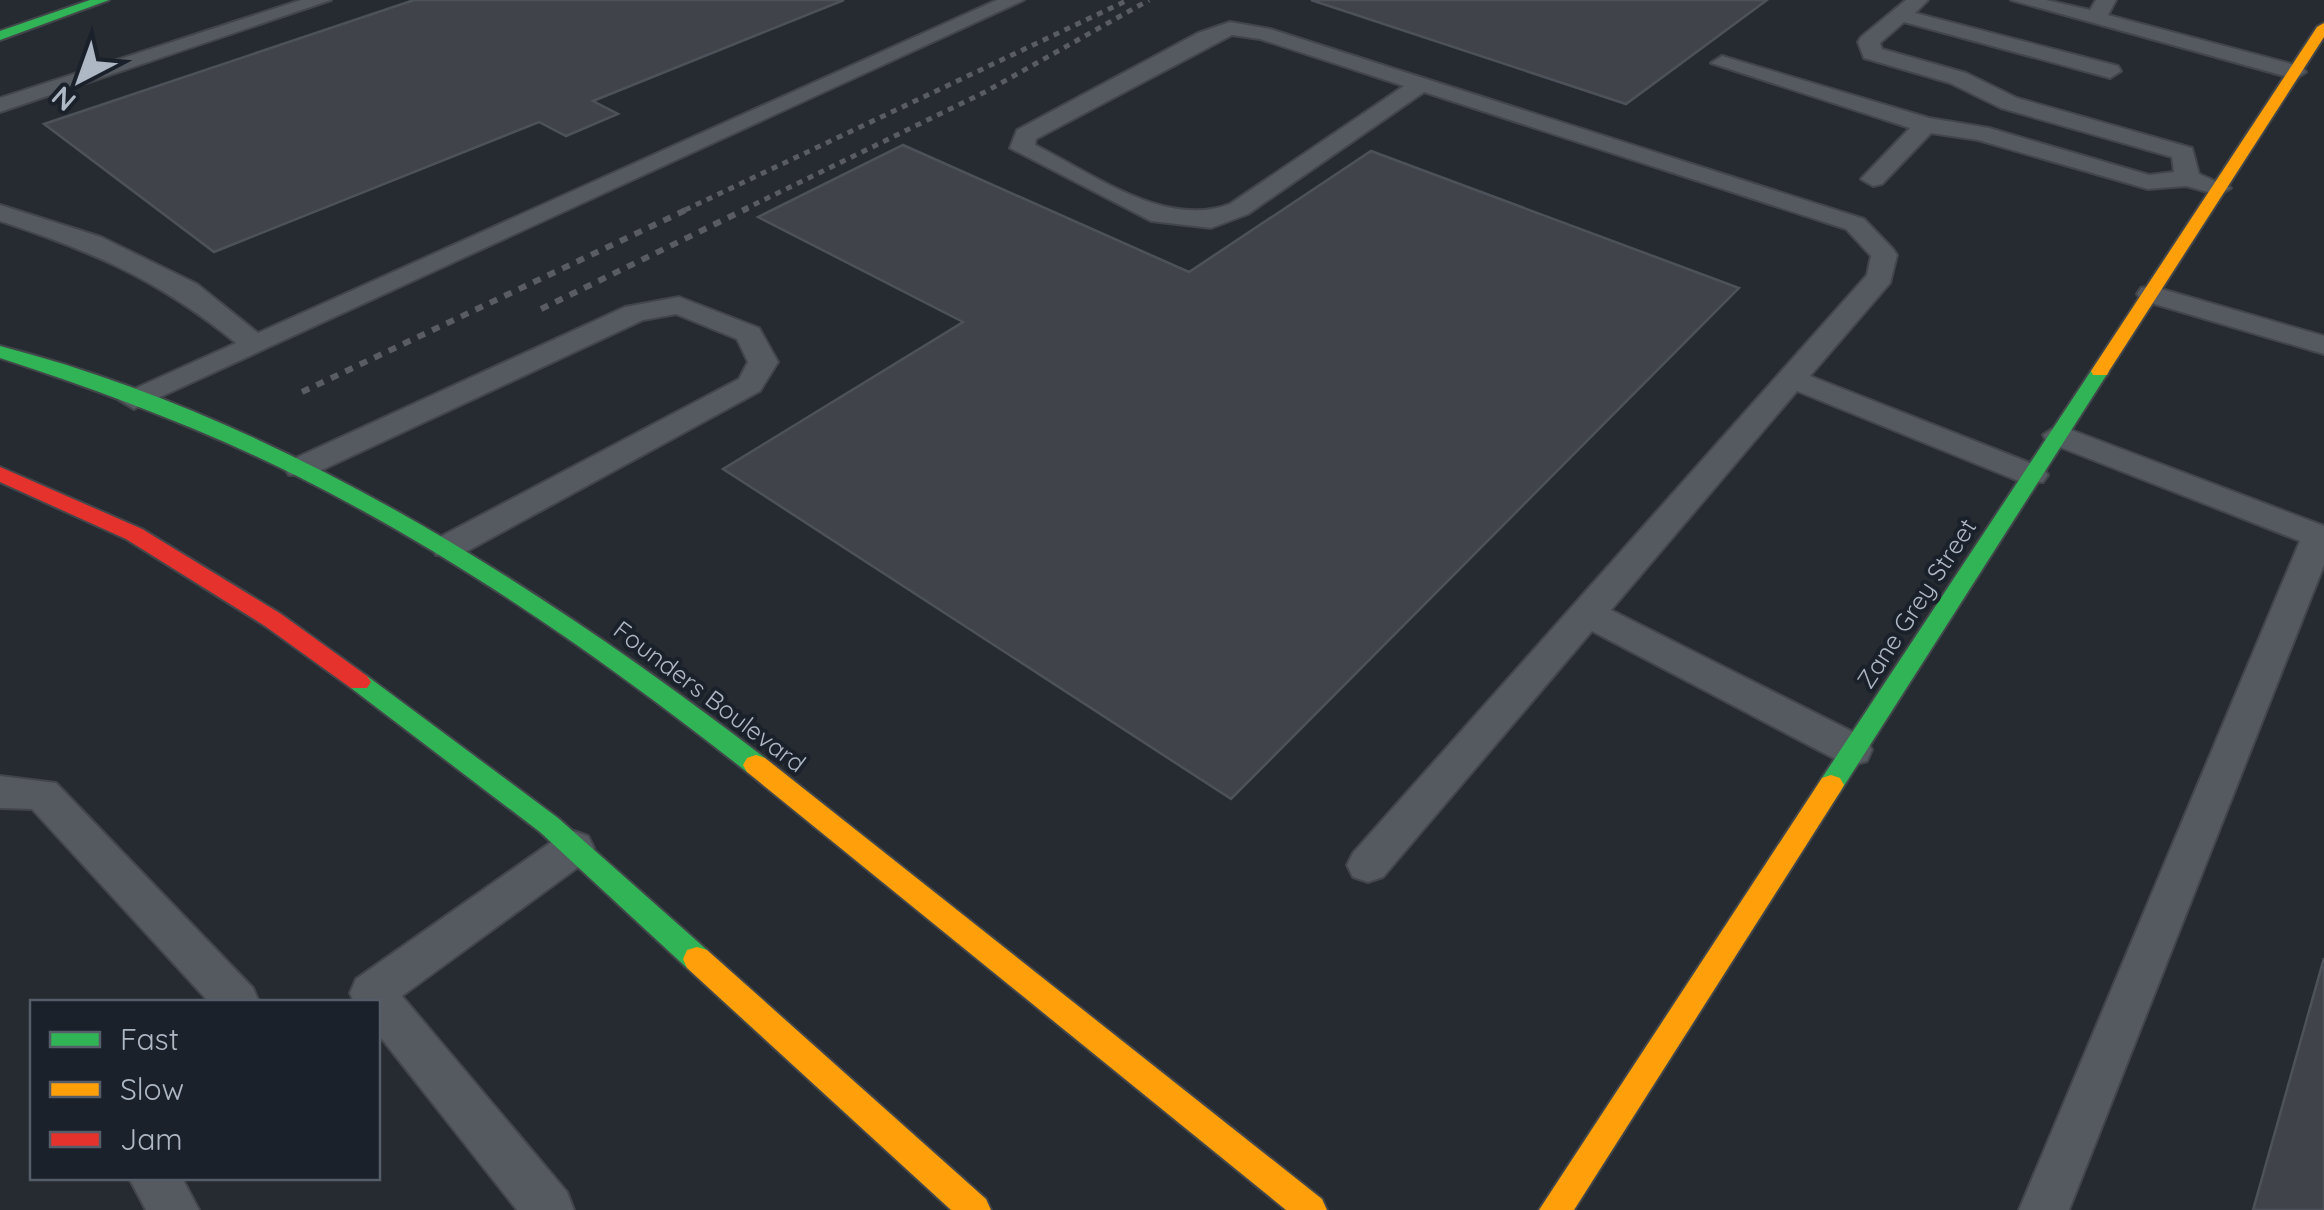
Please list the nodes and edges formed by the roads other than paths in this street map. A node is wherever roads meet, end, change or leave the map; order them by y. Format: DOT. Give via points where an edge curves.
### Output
graph roads {
  1 [pos="103,0"];
  2 [pos="321,0"];
  3 [pos="1014,0"];
  4 [pos="2022,0"];
  5 [pos="1909,8"];
  6 [pos="2101,9"];
  7 [pos="2324,27"];
  8 [pos="0,36"];
  9 [pos="1722,64"];
  10 [pos="2110,71"];
  11 [pos="2295,72"];
  12 [pos="1421,84"];
  13 [pos="2009,103"];
  14 [pos="0,106"];
  15 [pos="1926,125"];
  16 [pos="1981,133"];
  17 [pos="2187,178"];
  18 [pos="1872,179"];
  19 [pos="2219,188"];
  20 [pos="0,213"];
  21 [pos="2151,294"];
  22 [pos="255,344"];
  23 [pos="2324,345"];
  24 [pos="0,352"];
  25 [pos="1790,378"];
  26 [pos="134,400"];
  27 [pos="2058,435"];
  28 [pos="300,468"];
  29 [pos="0,474"];
  30 [pos="2032,475"];
  31 [pos="2321,537"];
  32 [pos="448,546"];
  33 [pos="1585,612"];
  34 [pos="1852,750"];
  35 [pos="0,792"];
  36 [pos="574,848"];
  37 [pos="1368,865"];
  38 [pos="365,998"];
  39 [pos="235,1000"];
  40 [pos="380,1015"];
  41 [pos="155,1180"];
  42 [pos="174,1210"];
  43 [pos="549,1210"];
  44 [pos="975,1210"];
  45 [pos="1311,1210"];
  46 [pos="1555,1210"];
  47 [pos="2044,1210"];
  1 -- 8 [label="street"];
  2 -- 14 [label="lane"];
  3 -- 22 [label="lane"];
  4 -- 6 [label="lane"];
  5 -- 10 [label="lane"];
  5 -- 13 [label="lane" via="1870,42 1872,53 1958,78"];
  6 -- 11 [label="lane"];
  7 -- 11 [label="street, Zane Grey Street"];
  9 -- 15 [label="lane"];
  11 -- 19 [label="street, Zane Grey Street"];
  12 -- 12 [label="lane" via="1230,28 1024,135 1022,148 1160,216 1210,220 1240,208"];
  12 -- 25 [label="lane" via="1855,224 1884,255 1880,277"];
  13 -- 16 [label="lane"];
  13 -- 17 [label="lane" via="2184,153"];
  15 -- 16 [label="lane"];
  15 -- 18 [label="lane"];
  16 -- 17 [label="lane" via="2148,182"];
  17 -- 19 [label="lane"];
  19 -- 21 [label="street, Zane Grey Street"];
  20 -- 22 [label="lane" via="92,243 188,290"];
  21 -- 23 [label="lane"];
  21 -- 27 [label="street, Zane Grey Street"];
  22 -- 26 [label="lane"];
  24 -- 26 [label="street, Founders Boulevard"];
  25 -- 30 [label="lane"];
  25 -- 33 [label="lane"];
  26 -- 28 [label="street, Founders Boulevard"];
  27 -- 30 [label="street, Zane Grey Street"];
  27 -- 31 [label="lane"];
  28 -- 32 [label="street, Founders Boulevard"];
  28 -- 32 [label="lane" via="635,313 679,305 749,334 763,362 750,385"];
  29 -- 36 [label="street" via="134,534 272,620"];
  30 -- 34 [label="street, Zane Grey Street"];
  31 -- 47 [label="lane"];
  32 -- 45 [label="street, Founders Boulevard" via="673,698"];
  33 -- 34 [label="lane"];
  33 -- 37 [label="lane"];
  34 -- 46 [label="street, Zane Grey Street"];
  35 -- 39 [label="lane" via="42,794"];
  36 -- 38 [label="lane"];
  36 -- 44 [label="street"];
  40 -- 43 [label="lane"];
  41 -- 42 [label="lane"];
}
